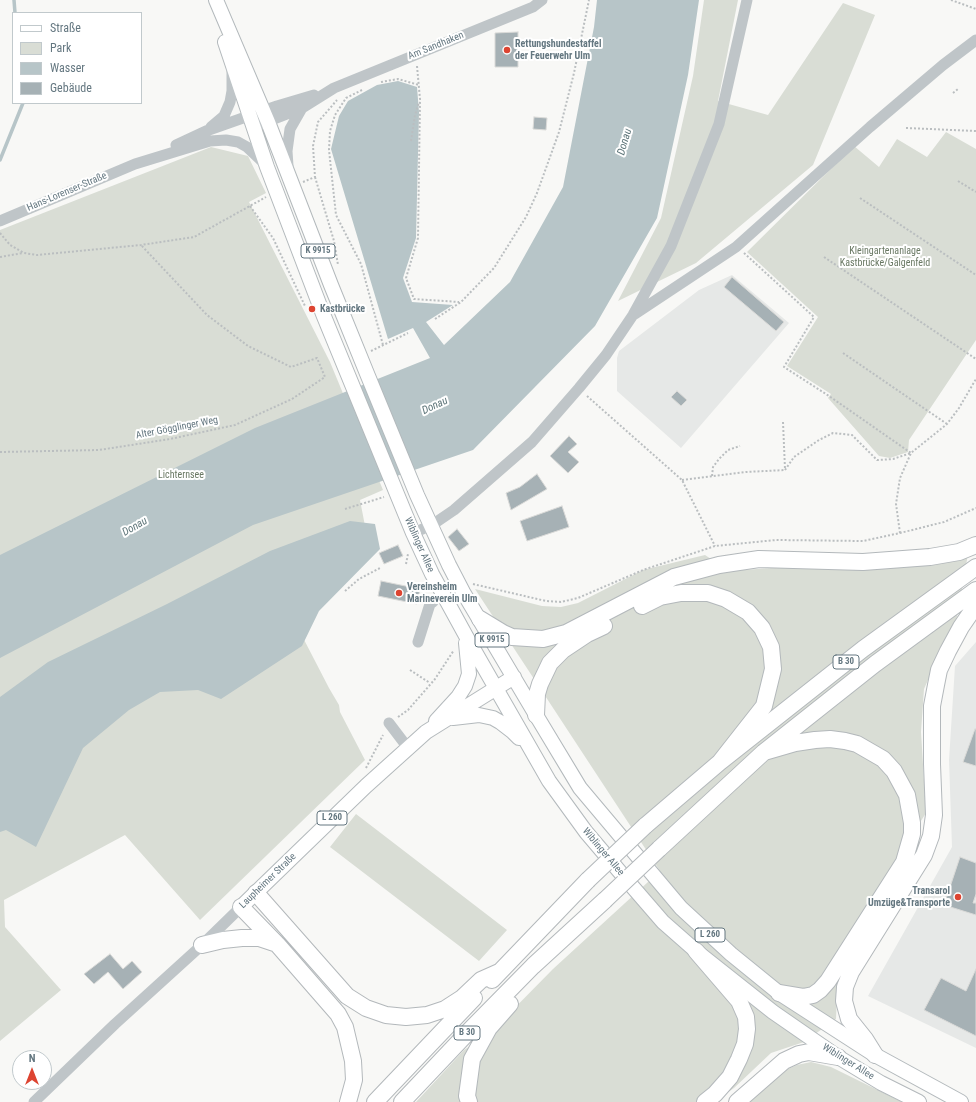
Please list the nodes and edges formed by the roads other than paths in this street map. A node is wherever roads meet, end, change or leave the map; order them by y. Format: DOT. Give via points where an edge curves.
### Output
graph roads {
  1 [pos="212,0"];
  2 [pos="216,0"];
  3 [pos="542,0"];
  4 [pos="747,0"];
  5 [pos="976,40"];
  6 [pos="232,61"];
  7 [pos="332,90"];
  8 [pos="302,108"];
  9 [pos="266,116"];
  10 [pos="252,121"];
  11 [pos="206,131"];
  12 [pos="135,164"];
  13 [pos="268,167"];
  14 [pos="288,175"];
  15 [pos="0,221"];
  16 [pos="633,315"];
  17 [pos="432,525"];
  18 [pos="413,533"];
  19 [pos="976,546"];
  20 [pos="976,567"];
  21 [pos="976,590"];
  22 [pos="433,602"];
  23 [pos="976,606"];
  24 [pos="480,618"];
  25 [pos="466,636"];
  26 [pos="418,642"];
  27 [pos="514,678"];
  28 [pos="496,688"];
  29 [pos="536,715"];
  30 [pos="449,719"];
  31 [pos="389,723"];
  32 [pos="426,732"];
  33 [pos="408,748"];
  34 [pos="764,752"];
  35 [pos="533,753"];
  36 [pos="720,762"];
  37 [pos="256,893"];
  38 [pos="241,907"];
  39 [pos="276,944"];
  40 [pos="202,945"];
  41 [pos="696,951"];
  42 [pos="534,966"];
  43 [pos="500,972"];
  44 [pos="779,993"];
  45 [pos="875,1056"];
  46 [pos="838,1057"];
  47 [pos="34,1102"];
  48 [pos="348,1102"];
  49 [pos="375,1102"];
  50 [pos="402,1102"];
  51 [pos="469,1102"];
  52 [pos="705,1102"];
  53 [pos="737,1102"];
  54 [pos="919,1102"];
  55 [pos="960,1102"];
  1 -- 6 [label="main road, K 9915"];
  2 -- 9 [label="main road, K 9915"];
  3 -- 7 [label="street, Am Sandhaken" via="533,7"];
  4 -- 16 [label="street" via="719,124 671,246"];
  5 -- 16 [label="street" via="870,127 736,247"];
  6 -- 10 [label="main road, K 9915"];
  6 -- 11 [label="street" via="230,102 224,116"];
  7 -- 8 [label="street, Am Sandhaken"];
  7 -- 9 [label="street, Am Sandhaken"];
  8 -- 9 [label="street, Am Sandhaken"];
  8 -- 14 [label="street" via="290,129 287,151"];
  9 -- 10 [label="street, Hans-Lorenser-Straße"];
  9 -- 14 [label="main road, K 9915"];
  10 -- 11 [label="street, Hans-Lorenser-Straße"];
  10 -- 13 [label="main road, K 9915"];
  11 -- 12 [label="street, Hans-Lorenser-Straße"];
  12 -- 13 [label="street, Hans-Lorenser-Straße" via="201,143 226,140 238,142"];
  12 -- 15 [label="street, Hans-Lorenser-Straße"];
  13 -- 18 [label="main road, Wiblinger Allee / K 9915" via="323,314"];
  14 -- 17 [label="main road, K 9915" via="368,376"];
  16 -- 17 [label="street" via="606,355 532,442 454,510"];
  17 -- 18 [label="street"];
  17 -- 24 [label="main road, Wiblinger Allee / K 9915" via="449,565"];
  18 -- 25 [label="main road, Wiblinger Allee / K 9915"];
  19 -- 24 [label="highway" via="930,557 863,562 759,559 719,565 674,577 566,633 542,639 512,637"];
  20 -- 36 [label="highway, B 30" via="863,649"];
  21 -- 34 [label="highway, B 30" via="874,664"];
  22 -- 26 [label="street" via="430,604"];
  23 -- 45 [label="highway" via="961,627 939,670 932,706 934,815 927,849 850,972 845,987 844,1001 849,1019"];
  24 -- 27 [label="main road, Wiblinger Allee / K 9915"];
  25 -- 28 [label="main road, Wiblinger Allee / K 9915"];
  25 -- 32 [label="main road" via="469,674 465,686"];
  27 -- 28 [label="main road, Laupheimer Straße"];
  27 -- 29 [label="main road, Wiblinger Allee / K 9915"];
  28 -- 30 [label="main road, Laupheimer Straße"];
  28 -- 35 [label="main road, Wiblinger Allee / K 9915"];
  29 -- 36 [label="highway" via="538,694 544,675 563,650 587,634 660,597 681,593 708,593 726,599 748,612 762,628 772,654 773,669 764,706"];
  29 -- 44 [label="main road, Wiblinger Allee / L 260" via="580,788 681,908"];
  30 -- 32 [label="main road, Laupheimer Straße / L 260"];
  30 -- 35 [label="main road, L 260" via="479,715 492,718 514,732"];
  31 -- 33 [label="street"];
  32 -- 33 [label="main road, Laupheimer Straße / L 260"];
  33 -- 37 [label="main road, Laupheimer Straße / L 260"];
  34 -- 42 [label="highway, B 30, bridge"];
  34 -- 44 [label="highway" via="795,743 830,739 857,744 883,759 894,770 907,794 912,823 912,834 904,862 828,981 813,995 795,996"];
  35 -- 41 [label="main road, Wiblinger Allee / L 260" via="549,781 586,832 663,922"];
  36 -- 43 [label="highway, B 30, bridge" via="588,880"];
  37 -- 38 [label="main road, Laupheimer Straße / L 260"];
  37 -- 43 [label="highway" via="347,996 366,1008 386,1015 427,1015 445,1009 462,998 481,980"];
  38 -- 39 [label="highway"];
  38 -- 40 [label="street, Laupheimer Straße"];
  39 -- 40 [label="highway" via="259,938 242,938"];
  39 -- 48 [label="highway" via="338,1014 345,1027 352,1055 354,1080"];
  40 -- 47 [label="street, Laupheimer Straße"];
  41 -- 46 [label="main road, Wiblinger Allee / L 260" via="773,1012"];
  41 -- 52 [label="highway" via="739,1001 746,1017 747,1029 745,1044 730,1077"];
  42 -- 50 [label="highway, B 30"];
  42 -- 51 [label="highway" via="518,995 489,1028 472,1059 467,1096"];
  43 -- 49 [label="highway, B 30"];
  44 -- 45 [label="main road, Wiblinger Allee / L 260"];
  45 -- 55 [label="main road, Wiblinger Allee / L 260"];
  46 -- 53 [label="highway" via="809,1052 799,1054 784,1061"];
  46 -- 54 [label="main road, Wiblinger Allee / L 260"];
}
